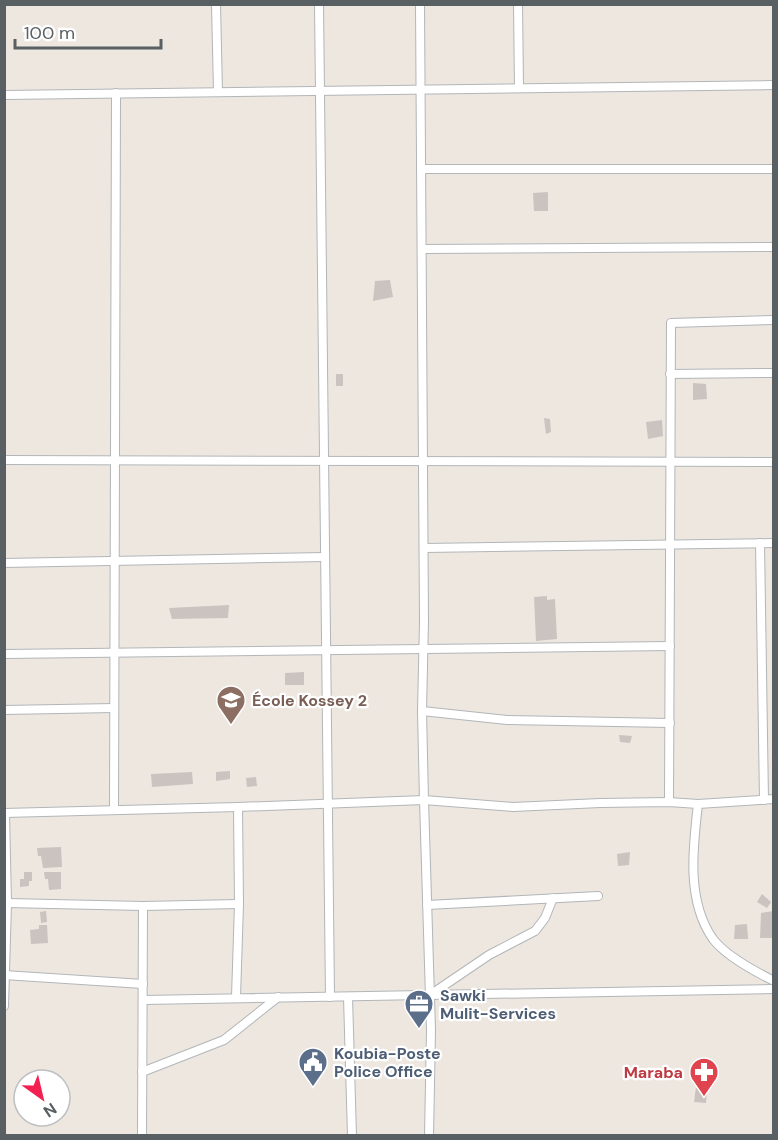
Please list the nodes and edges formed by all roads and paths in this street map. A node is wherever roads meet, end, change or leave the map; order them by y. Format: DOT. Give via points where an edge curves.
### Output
graph roads {
  1 [pos="216,4"];
  2 [pos="319,4"];
  3 [pos="420,4"];
  4 [pos="518,4"];
  5 [pos="774,85"];
  6 [pos="519,88"];
  7 [pos="421,89"];
  8 [pos="320,90"];
  9 [pos="218,92"];
  10 [pos="116,93"];
  11 [pos="4,95"];
  12 [pos="422,169"];
  13 [pos="774,169"];
  14 [pos="774,247"];
  15 [pos="423,249"];
  16 [pos="774,320"];
  17 [pos="774,373"];
  18 [pos="670,374"];
  19 [pos="4,460"];
  20 [pos="115,460"];
  21 [pos="324,461"];
  22 [pos="423,462"];
  23 [pos="670,462"];
  24 [pos="774,462"];
  25 [pos="760,543"];
  26 [pos="774,543"];
  27 [pos="670,545"];
  28 [pos="424,548"];
  29 [pos="325,557"];
  30 [pos="115,560"];
  31 [pos="4,563"];
  32 [pos="670,646"];
  33 [pos="424,649"];
  34 [pos="326,650"];
  35 [pos="114,652"];
  36 [pos="4,654"];
  37 [pos="114,708"];
  38 [pos="4,710"];
  39 [pos="422,711"];
  40 [pos="670,723"];
  41 [pos="424,800"];
  42 [pos="769,800"];
  43 [pos="669,802"];
  44 [pos="327,803"];
  45 [pos="698,804"];
  46 [pos="237,807"];
  47 [pos="114,809"];
  48 [pos="5,813"];
  49 [pos="598,896"];
  50 [pos="553,898"];
  51 [pos="7,903"];
  52 [pos="239,904"];
  53 [pos="427,905"];
  54 [pos="144,906"];
  55 [pos="5,975"];
  56 [pos="774,981"];
  57 [pos="143,984"];
  58 [pos="774,989"];
  59 [pos="430,995"];
  60 [pos="236,997"];
  61 [pos="278,997"];
  62 [pos="330,997"];
  63 [pos="348,997"];
  64 [pos="143,1000"];
  65 [pos="4,1006"];
  66 [pos="142,1072"];
  67 [pos="142,1136"];
  68 [pos="352,1136"];
  69 [pos="429,1136"];
  1 -- 9 [label="street"];
  2 -- 8 [label="street"];
  3 -- 7 [label="street"];
  4 -- 6 [label="street"];
  5 -- 6 [label="street"];
  6 -- 7 [label="street"];
  7 -- 8 [label="street"];
  7 -- 12 [label="street"];
  8 -- 9 [label="street"];
  8 -- 21 [label="street"];
  9 -- 10 [label="street"];
  10 -- 11 [label="street"];
  10 -- 20 [label="street"];
  12 -- 13 [label="street"];
  12 -- 15 [label="street"];
  14 -- 15 [label="street"];
  15 -- 22 [label="street"];
  16 -- 18 [label="street" via="671,322"];
  17 -- 18 [label="street"];
  18 -- 23 [label="street"];
  19 -- 20 [label="street"];
  20 -- 21 [label="street"];
  20 -- 30 [label="street"];
  21 -- 22 [label="street"];
  21 -- 29 [label="street"];
  22 -- 23 [label="street"];
  22 -- 28 [label="street"];
  23 -- 24 [label="street"];
  23 -- 27 [label="street"];
  25 -- 26 [label="street"];
  25 -- 27 [label="street"];
  25 -- 42 [label="street"];
  27 -- 28 [label="street"];
  27 -- 32 [label="street"];
  28 -- 33 [label="street"];
  29 -- 30 [label="street"];
  29 -- 34 [label="street"];
  30 -- 31 [label="street"];
  30 -- 35 [label="street"];
  32 -- 33 [label="street"];
  32 -- 40 [label="street"];
  33 -- 34 [label="street"];
  33 -- 39 [label="street"];
  34 -- 35 [label="street"];
  34 -- 44 [label="street"];
  35 -- 36 [label="street"];
  35 -- 37 [label="street"];
  37 -- 38 [label="street"];
  37 -- 47 [label="street"];
  39 -- 40 [label="street" via="507,720"];
  39 -- 41 [label="street"];
  40 -- 43 [label="street"];
  41 -- 43 [label="street" via="513,807"];
  41 -- 44 [label="street"];
  41 -- 53 [label="street"];
  42 -- 45 [label="street"];
  43 -- 45 [label="street"];
  44 -- 46 [label="street"];
  44 -- 62 [label="street"];
  45 -- 56 [label="street" via="694,880 700,914 715,941"];
  46 -- 47 [label="street"];
  46 -- 52 [label="street"];
  47 -- 48 [label="street"];
  48 -- 51 [label="street"];
  49 -- 50 [label="street"];
  50 -- 53 [label="street"];
  50 -- 59 [label="street" via="535,931 489,955"];
  51 -- 54 [label="street"];
  51 -- 55 [label="street"];
  52 -- 54 [label="street"];
  52 -- 60 [label="street"];
  53 -- 59 [label="street"];
  54 -- 57 [label="street"];
  55 -- 57 [label="street"];
  55 -- 65 [label="street"];
  57 -- 64 [label="street"];
  58 -- 59 [label="street"];
  59 -- 63 [label="street"];
  59 -- 69 [label="street"];
  60 -- 61 [label="street"];
  60 -- 64 [label="street"];
  61 -- 62 [label="street"];
  61 -- 66 [label="street" via="224,1040"];
  62 -- 63 [label="street"];
  63 -- 68 [label="street"];
  64 -- 66 [label="street"];
  66 -- 67 [label="street"];
}
